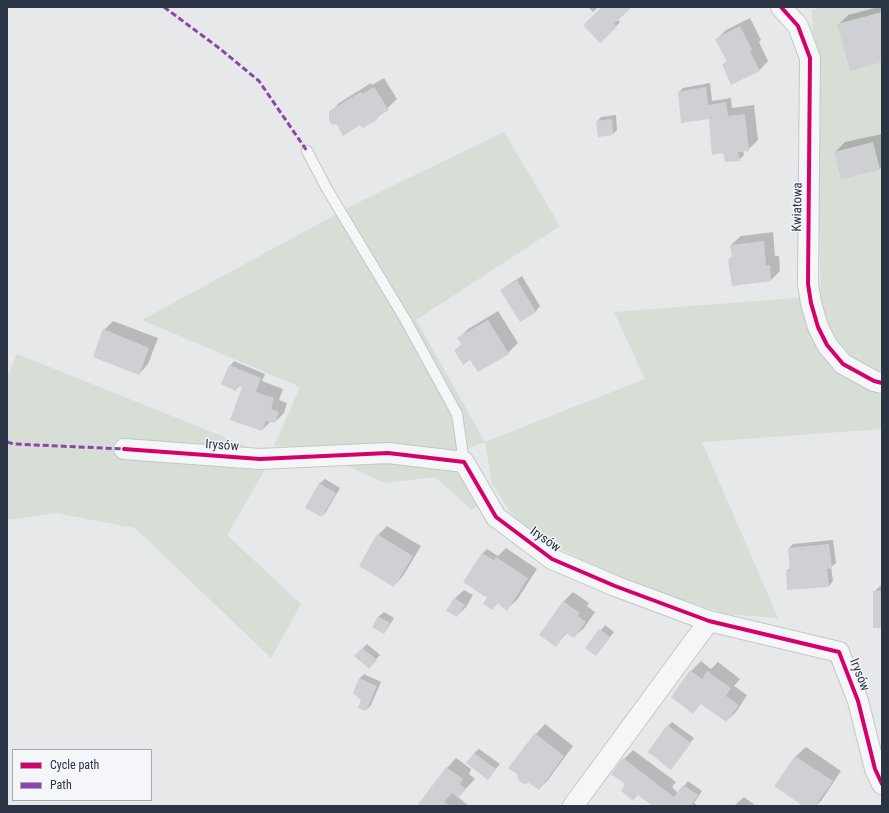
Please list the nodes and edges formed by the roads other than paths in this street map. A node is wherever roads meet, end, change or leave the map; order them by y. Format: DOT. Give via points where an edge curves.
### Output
graph roads {
  1 [pos="781,7"];
  2 [pos="307,151"];
  3 [pos="882,383"];
  4 [pos="124,449"];
  5 [pos="464,462"];
  6 [pos="709,621"];
  7 [pos="882,784"];
  8 [pos="573,806"];
  1 -- 3 [label="street, Kwiatowa" via="798,26 810,58 808,284 811,303 818,327 827,345 843,364"];
  2 -- 5 [label="lane" via="326,189 405,319 457,414"];
  4 -- 5 [label="street, Irysów" via="260,459 388,453"];
  5 -- 6 [label="street, Irysów" via="496,518 552,559"];
  6 -- 7 [label="street, Irysów" via="839,652 858,701 875,769"];
  6 -- 8 [label="street"];
}
